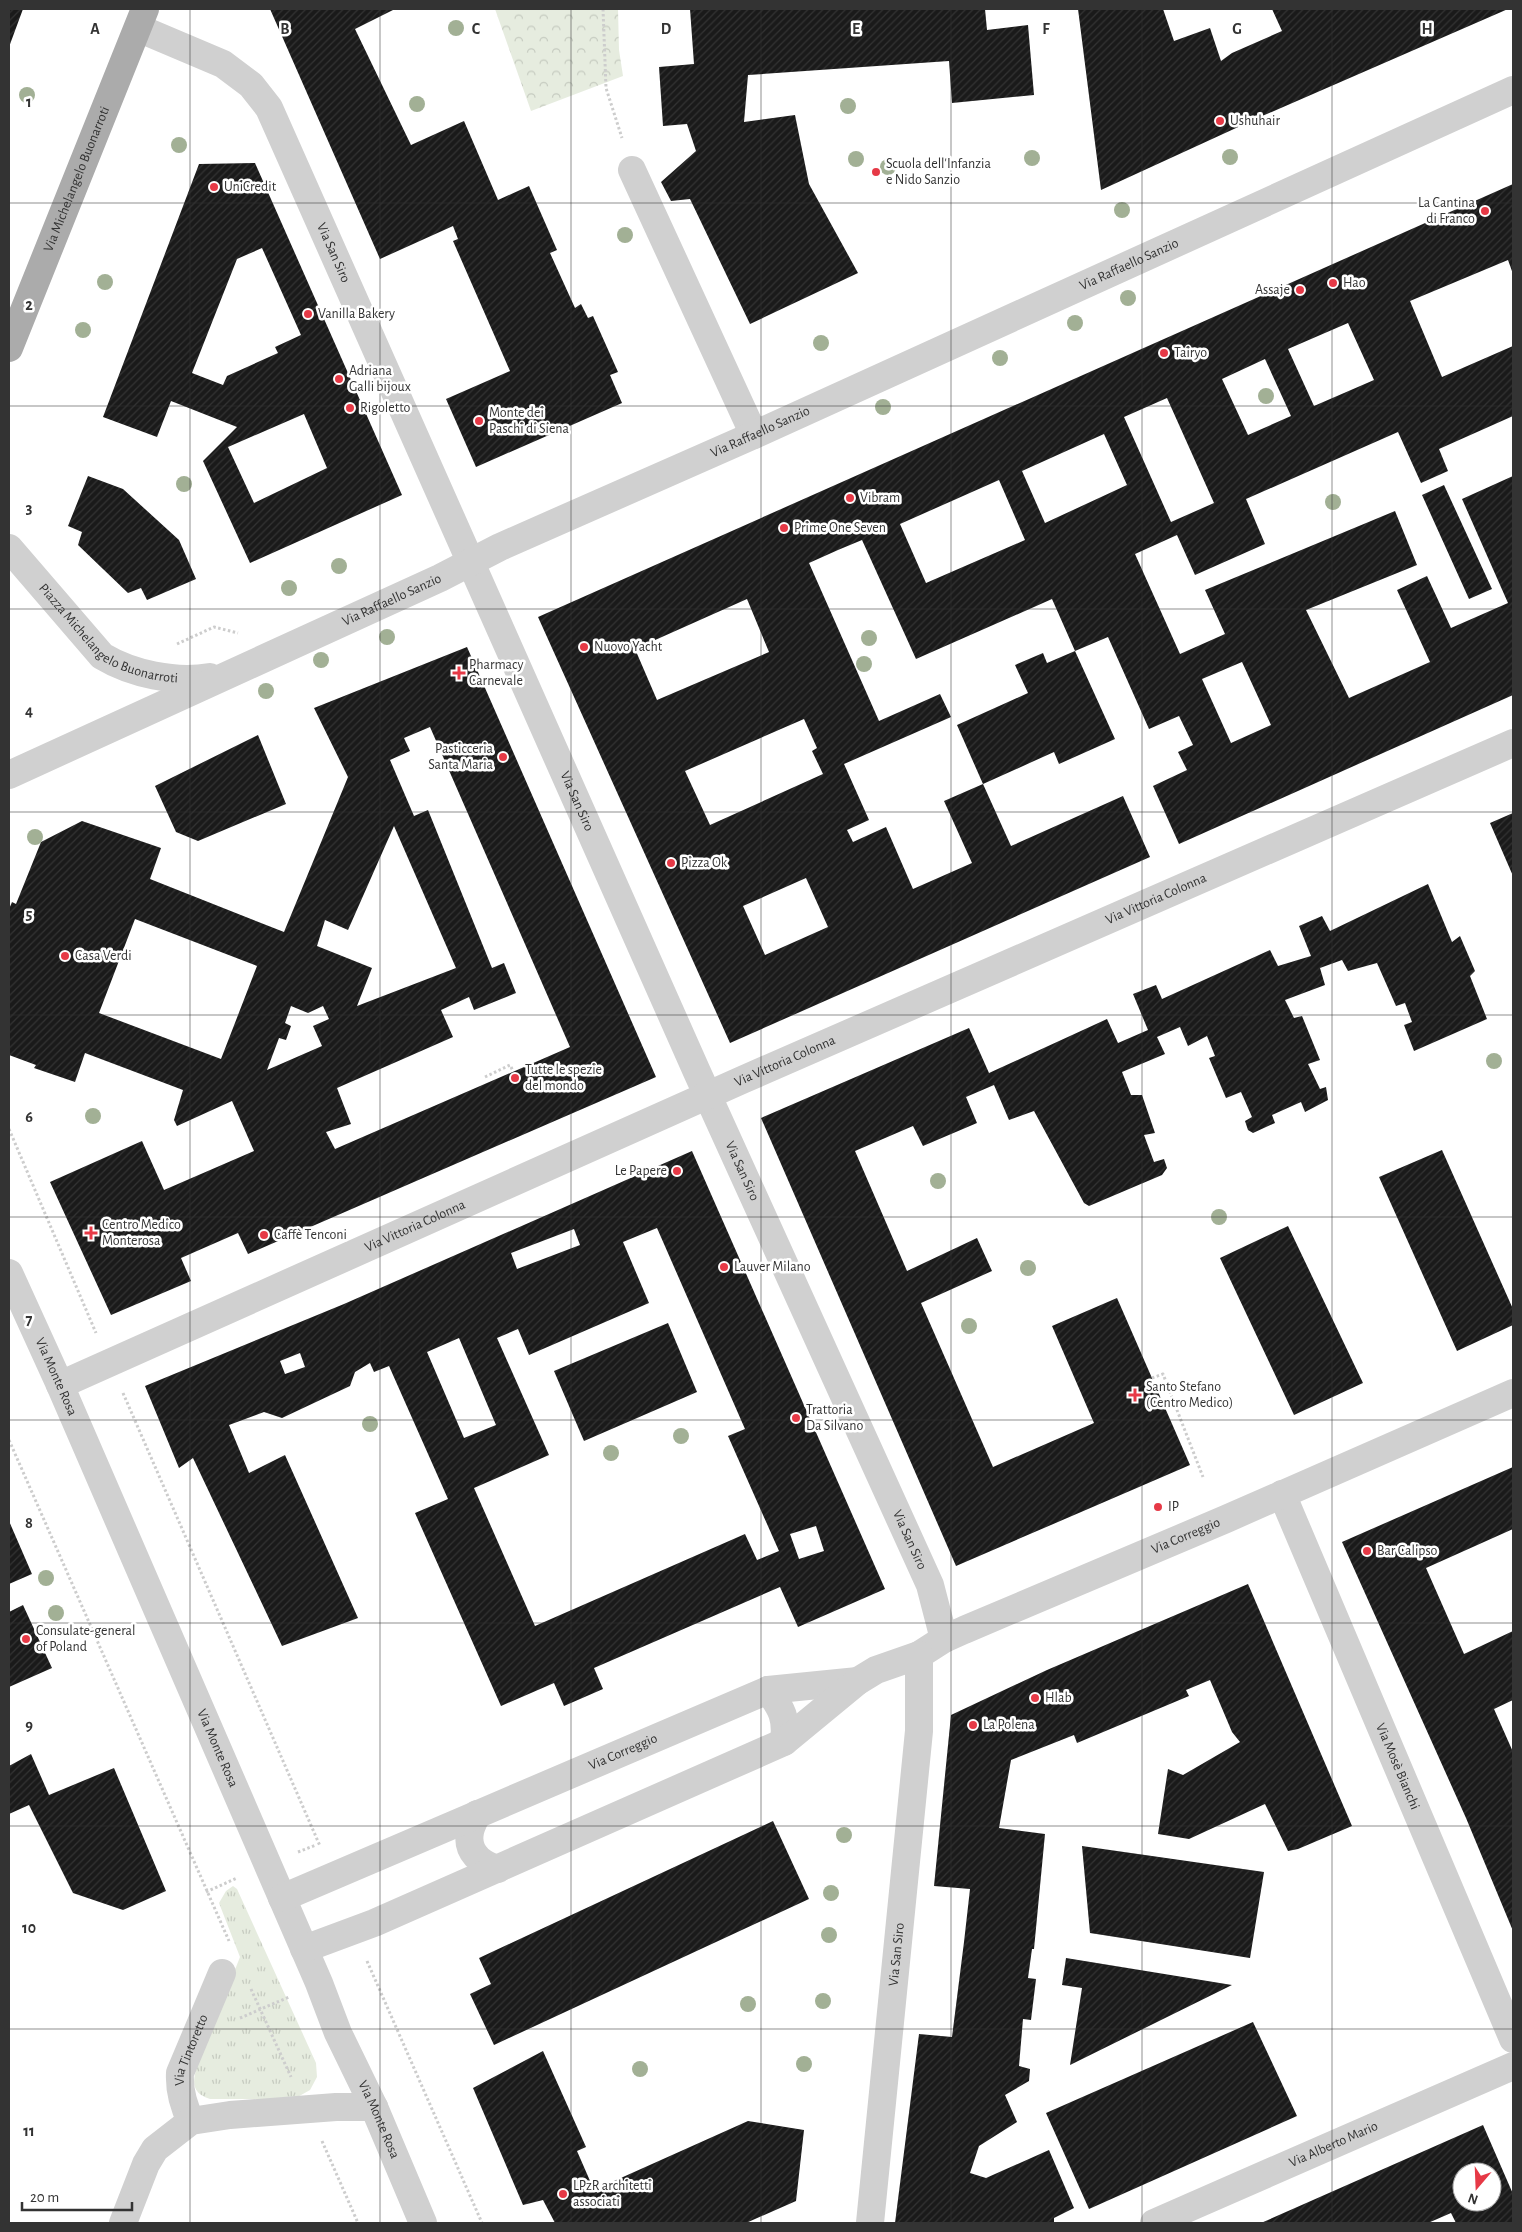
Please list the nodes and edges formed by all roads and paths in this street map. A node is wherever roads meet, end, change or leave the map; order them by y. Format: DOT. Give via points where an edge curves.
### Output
graph roads {
  1 [pos="603,9"];
  2 [pos="141,18"];
  3 [pos="1513,90"];
  4 [pos="632,170"];
  5 [pos="9,348"];
  6 [pos="754,435"];
  7 [pos="9,548"];
  8 [pos="472,562"];
  9 [pos="227,674"];
  10 [pos="1513,743"];
  11 [pos="9,775"];
  12 [pos="513,1072"];
  13 [pos="485,1077"];
  14 [pos="708,1095"];
  15 [pos="9,1129"];
  16 [pos="9,1273"];
  17 [pos="99,1339"];
  18 [pos="1152,1378"];
  19 [pos="60,1385"];
  20 [pos="123,1392"];
  21 [pos="1513,1393"];
  22 [pos="9,1440"];
  23 [pos="1203,1477"];
  24 [pos="1282,1494"];
  25 [pos="944,1639"];
  26 [pos="919,1655"];
  27 [pos="858,1681"];
  28 [pos="768,1690"];
  29 [pos="784,1742"];
  30 [pos="477,1814"];
  31 [pos="319,1843"];
  32 [pos="302,1850"];
  33 [pos="323,1852"];
  34 [pos="498,1869"];
  35 [pos="227,1882"];
  36 [pos="206,1892"];
  37 [pos="282,1898"];
  38 [pos="231,1946"];
  39 [pos="304,1949"];
  40 [pos="363,1953"];
  41 [pos="222,1973"];
  42 [pos="248,1982"];
  43 [pos="1513,2039"];
  44 [pos="1513,2066"];
  45 [pos="374,2107"];
  46 [pos="306,2110"];
  47 [pos="191,2121"];
  48 [pos="320,2137"];
  49 [pos="123,2223"];
  50 [pos="358,2223"];
  51 [pos="423,2223"];
  52 [pos="482,2223"];
  53 [pos="870,2223"];
  54 [pos="1154,2223"];
  1 -- 4 [label="path" via="606,88"];
  2 -- 5 [label="main road, Via Michelangelo Buonarroti"];
  2 -- 8 [label="street, Via San Siro" via="222,64 250,86 269,108"];
  3 -- 6 [label="street, Via Raffaello Sanzio"];
  4 -- 6 [label="street"];
  6 -- 8 [label="street, Via Raffaello Sanzio"];
  7 -- 9 [label="street, Piazza Michelangelo Buonarroti" via="102,656 118,665 172,678 194,680"];
  8 -- 9 [label="street, Via Raffaello Sanzio"];
  8 -- 14 [label="street, Via San Siro"];
  9 -- 11 [label="street, Via Raffaello Sanzio"];
  10 -- 14 [label="street, Via Vittoria Colonna"];
  12 -- 13 [label="path" via="510,1065"];
  14 -- 19 [label="street, Via Vittoria Colonna"];
  14 -- 25 [label="street, Via San Siro" via="930,1585"];
  15 -- 17 [label="path"];
  16 -- 19 [label="street, Via Monte Rosa"];
  18 -- 23 [label="path" via="1163,1374"];
  19 -- 37 [label="street, Via Monte Rosa"];
  20 -- 31 [label="path"];
  21 -- 24 [label="street, Via Correggio"];
  22 -- 36 [label="path"];
  24 -- 25 [label="street, Via Correggio"];
  24 -- 43 [label="street, Via Mosè Bianchi"];
  25 -- 26 [label="street, Via Correggio"];
  26 -- 27 [label="street, Via Correggio" via="876,1670"];
  26 -- 53 [label="street, Via San Siro" via="919,1731"];
  27 -- 28 [label="street, Via Correggio"];
  27 -- 29 [label="street, Via Correggio"];
  28 -- 29 [label="street" via="780,1707 786,1724"];
  28 -- 30 [label="street, Via Correggio"];
  29 -- 34 [label="street, Via Correggio"];
  30 -- 34 [label="street" via="469,1833 471,1844 484,1865"];
  30 -- 37 [label="street, Via Correggio"];
  31 -- 32 [label="path"];
  31 -- 33 [label="path"];
  34 -- 39 [label="street, Via Correggio" via="374,1923"];
  35 -- 36 [label="path"];
  36 -- 38 [label="path"];
  37 -- 39 [label="street, Via Monte Rosa"];
  39 -- 45 [label="street, Via Monte Rosa" via="338,2033"];
  40 -- 52 [label="path"];
  41 -- 47 [label="street, Via Tintoretto" via="180,2073 179,2089"];
  42 -- 46 [label="path"];
  44 -- 54 [label="street, Via Alberto Mario"];
  45 -- 46 [label="street"];
  45 -- 51 [label="street, Via Monte Rosa"];
  46 -- 47 [label="street"];
  47 -- 49 [label="street" via="155,2149"];
  48 -- 50 [label="path"];
}
